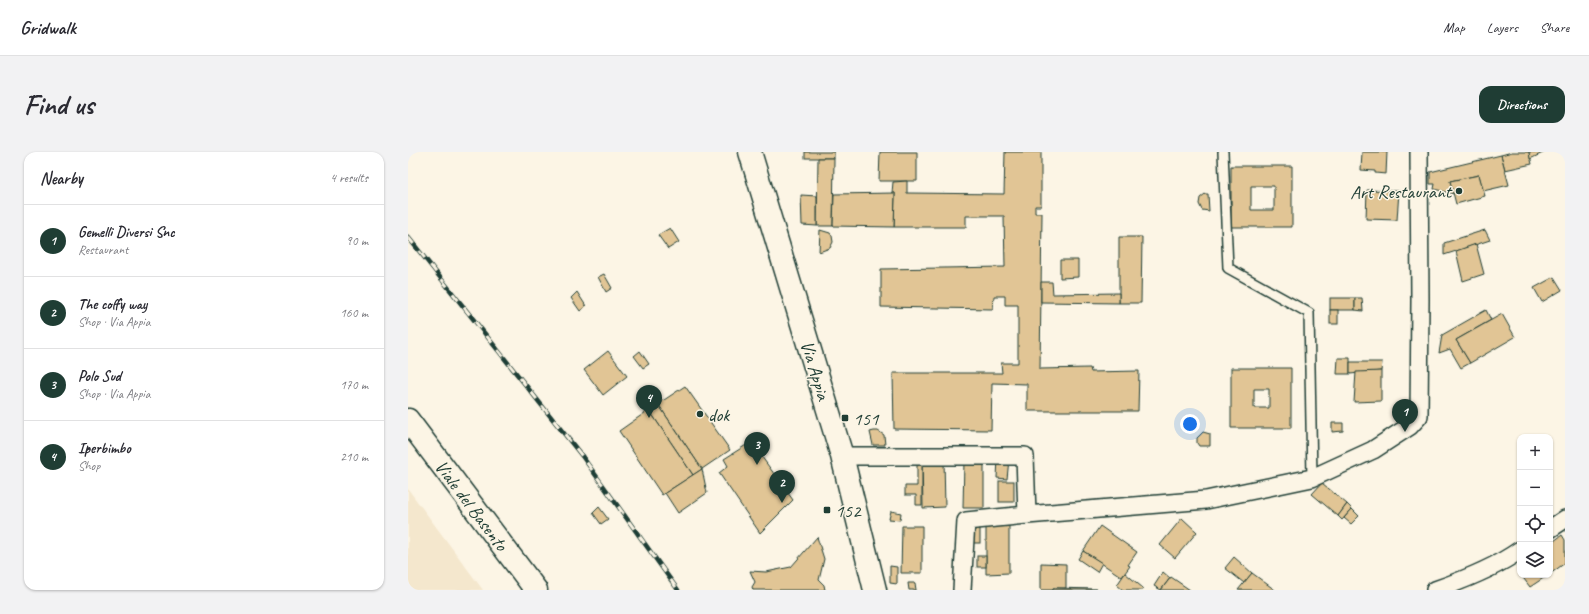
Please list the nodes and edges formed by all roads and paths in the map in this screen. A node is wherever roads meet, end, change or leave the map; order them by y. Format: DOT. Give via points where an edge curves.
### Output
graph roads {
  1 [pos="750,152"];
  2 [pos="1223,152"];
  3 [pos="1419,152"];
  4 [pos="408,420"];
  5 [pos="842,456"];
  6 [pos="1312,478"];
  7 [pos="1027,515"];
  8 [pos="1565,519"];
  9 [pos="1553,527"];
  10 [pos="1517,552"];
  11 [pos="536,590"];
  12 [pos="874,590"];
  13 [pos="962,590"];
  14 [pos="1435,590"];
  1 -- 5 [label="main road, Via Appia"];
  2 -- 6 [label="lane" via="1228,268 1309,313"];
  3 -- 6 [label="street" via="1419,416 1410,426 1372,450"];
  4 -- 11 [label="main road, Viale del Basento"];
  5 -- 7 [label="street" via="1025,456"];
  5 -- 12 [label="main road, Via Appia"];
  6 -- 7 [label="street" via="1206,500"];
  7 -- 13 [label="street" via="966,521"];
  8 -- 9 [label="street"];
  10 -- 14 [label="street" via="1489,568"];
}
